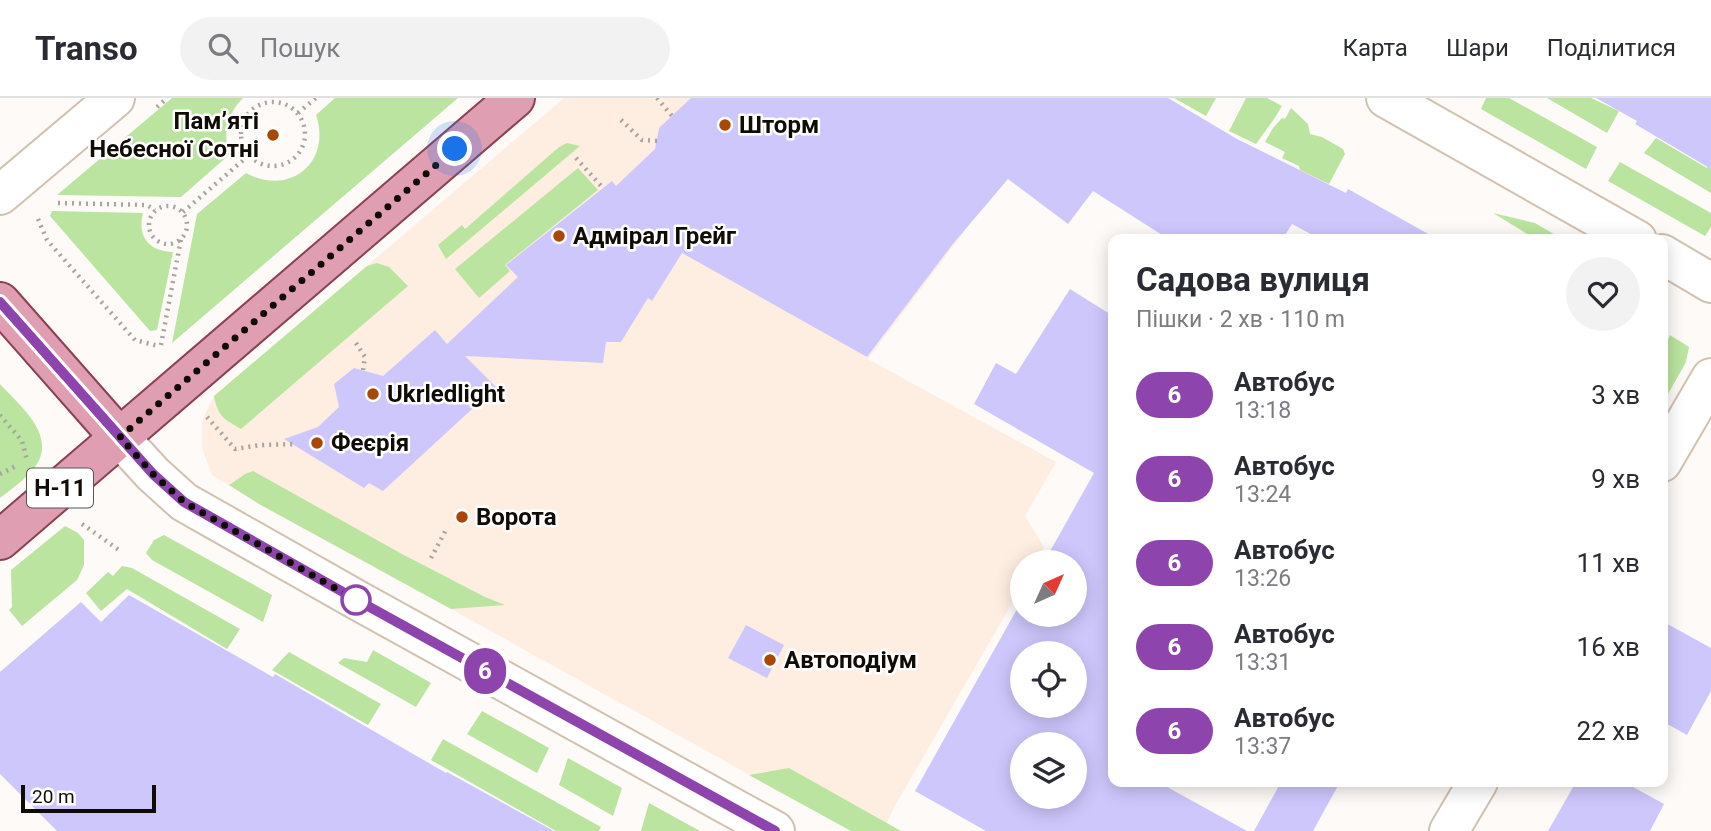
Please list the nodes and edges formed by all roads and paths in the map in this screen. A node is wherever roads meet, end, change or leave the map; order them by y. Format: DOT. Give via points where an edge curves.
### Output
graph roads {
  1 [pos="115,98"];
  2 [pos="316,98"];
  3 [pos="515,98"];
  4 [pos="657,98"];
  5 [pos="1386,98"];
  6 [pos="298,113"];
  7 [pos="672,116"];
  8 [pos="621,120"];
  9 [pos="659,141"];
  10 [pos="249,156"];
  11 [pos="576,158"];
  12 [pos="603,188"];
  13 [pos="0,195"];
  14 [pos="55,202"];
  15 [pos="40,210"];
  16 [pos="155,210"];
  17 [pos="183,212"];
  18 [pos="1626,234"];
  19 [pos="1668,258"];
  20 [pos="1711,283"];
  21 [pos="0,302"];
  22 [pos="356,343"];
  23 [pos="173,346"];
  24 [pos="363,370"];
  25 [pos="1711,378"];
  26 [pos="0,415"];
  27 [pos="120,437"];
  28 [pos="297,444"];
  29 [pos="235,449"];
  30 [pos="1668,452"];
  31 [pos="0,474"];
  32 [pos="447,528"];
  33 [pos="0,540"];
  34 [pos="431,558"];
  35 [pos="1475,787"];
  36 [pos="775,831"];
  37 [pos="1450,831"];
  1 -- 13 [label="street"];
  2 -- 6 [label="path"];
  3 -- 27 [label="main road, Н-11"];
  4 -- 7 [label="path"];
  5 -- 18 [label="street"];
  6 -- 10 [label="path" via="305,137 294,159 271,167"];
  6 -- 10 [label="path" via="275,102 251,109 240,132"];
  8 -- 9 [label="path" via="642,140"];
  10 -- 17 [label="path"];
  11 -- 12 [label="path"];
  14 -- 16 [label="path" via="147,205"];
  15 -- 23 [label="path" via="37,218 47,240 135,340"];
  16 -- 17 [label="path" via="169,205"];
  16 -- 17 [label="path" via="148,224 150,231 167,245 186,233"];
  19 -- 20 [label="street"];
  21 -- 27 [label="main road"];
  22 -- 24 [label="path" via="365,357"];
  25 -- 30 [label="street"];
  26 -- 31 [label="path" via="22,441 27,460"];
  27 -- 33 [label="main road, Н-11"];
  27 -- 36 [label="street" via="184,502"];
  28 -- 29 [label="path"];
  32 -- 34 [label="path"];
  35 -- 37 [label="street"];
}
